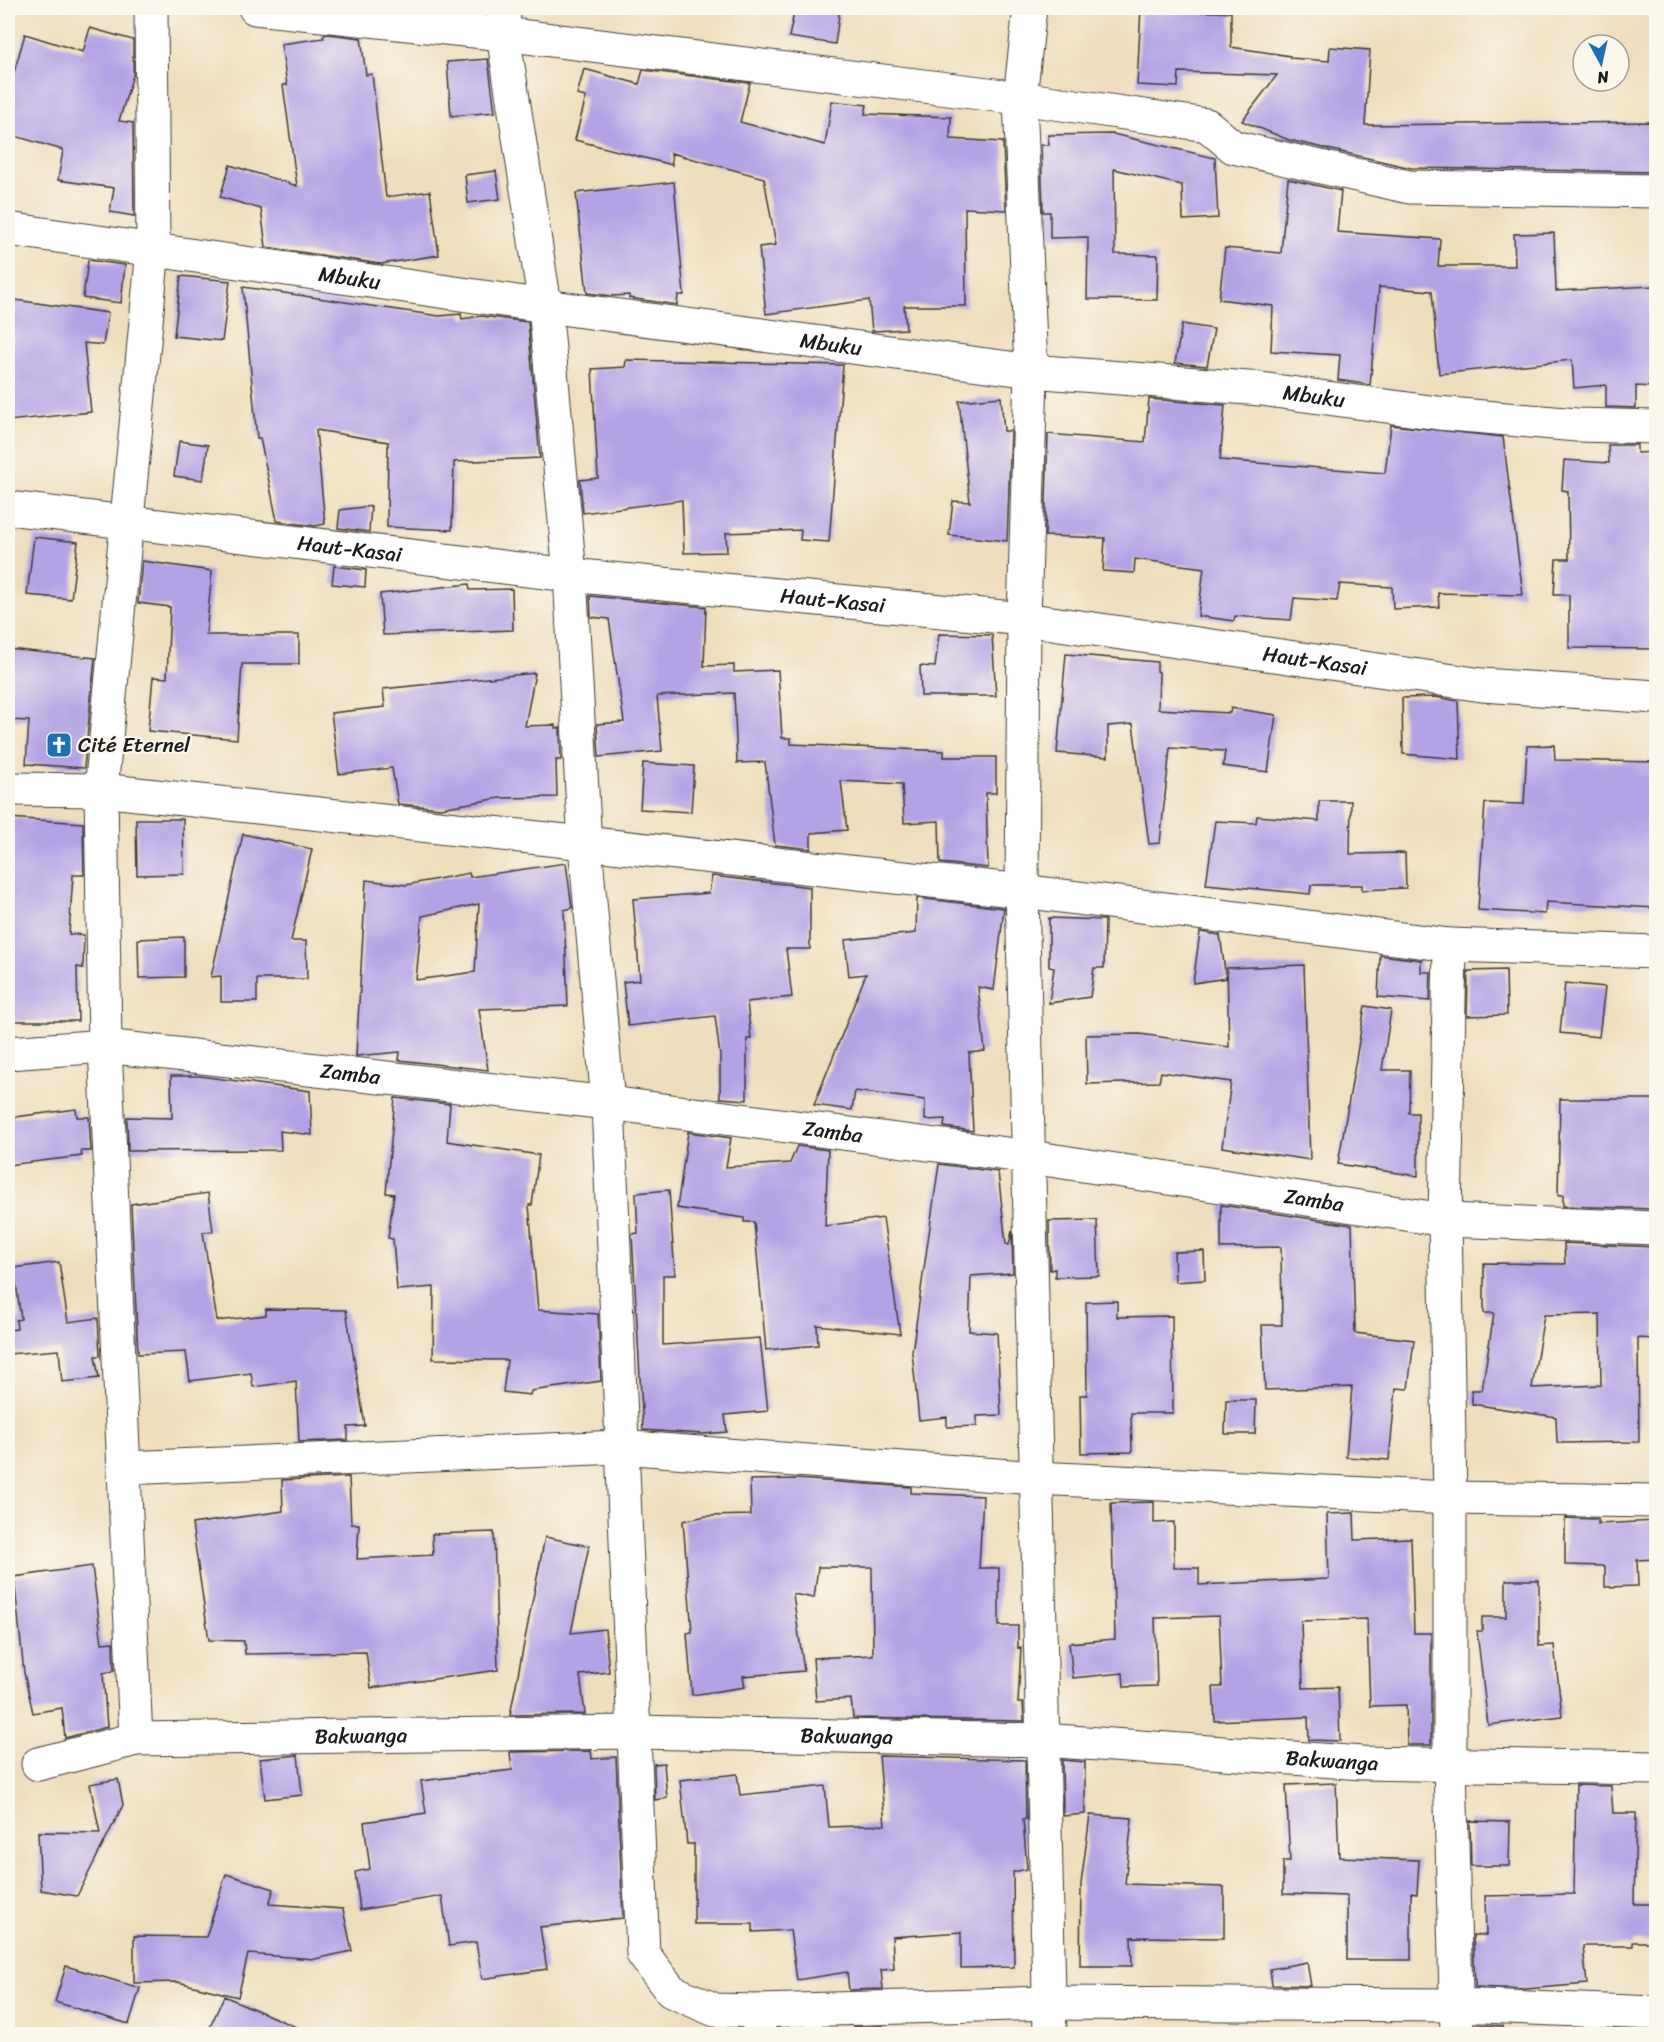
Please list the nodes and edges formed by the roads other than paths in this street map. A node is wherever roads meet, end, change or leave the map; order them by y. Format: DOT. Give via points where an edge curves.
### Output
graph roads {
  1 [pos="151,8"];
  2 [pos="255,8"];
  3 [pos="1030,8"];
  4 [pos="503,21"];
  5 [pos="1020,98"];
  6 [pos="1656,191"];
  7 [pos="8,230"];
  8 [pos="153,249"];
  9 [pos="545,306"];
  10 [pos="1031,371"];
  11 [pos="1656,427"];
  12 [pos="8,508"];
  13 [pos="128,524"];
  14 [pos="570,575"];
  15 [pos="1024,619"];
  16 [pos="1656,697"];
  17 [pos="8,789"];
  18 [pos="101,790"];
  19 [pos="585,845"];
  20 [pos="1022,891"];
  21 [pos="1450,945"];
  22 [pos="1656,952"];
  23 [pos="105,1046"];
  24 [pos="8,1053"];
  25 [pos="608,1103"];
  26 [pos="1030,1157"];
  27 [pos="1445,1220"];
  28 [pos="1656,1228"];
  29 [pos="620,1447"];
  30 [pos="125,1468"];
  31 [pos="1037,1478"];
  32 [pos="1450,1497"];
  33 [pos="1656,1501"];
  34 [pos="634,1732"];
  35 [pos="136,1739"];
  36 [pos="1043,1740"];
  37 [pos="38,1764"];
  38 [pos="1450,1764"];
  39 [pos="1656,1768"];
  40 [pos="1656,2013"];
  41 [pos="1050,2019"];
  42 [pos="1457,2020"];
  43 [pos="758,2023"];
  1 -- 8 [label="street"];
  2 -- 4 [label="street"];
  3 -- 5 [label="street"];
  4 -- 5 [label="street"];
  4 -- 9 [label="street"];
  5 -- 6 [label="street" via="1207,124 1233,147 1410,187"];
  5 -- 10 [label="street"];
  7 -- 8 [label="street, Mbuku"];
  8 -- 9 [label="street, Mbuku"];
  8 -- 13 [label="street"];
  9 -- 10 [label="street, Mbuku"];
  9 -- 14 [label="street"];
  10 -- 11 [label="street, Mbuku" via="1261,389 1450,414"];
  10 -- 15 [label="street"];
  12 -- 13 [label="street, Haut-Kasai"];
  13 -- 14 [label="street, Haut-Kasai"];
  13 -- 18 [label="street"];
  14 -- 15 [label="street, Haut-Kasai"];
  14 -- 19 [label="street"];
  15 -- 16 [label="street, Haut-Kasai" via="1482,685"];
  15 -- 20 [label="street"];
  17 -- 18 [label="street"];
  18 -- 19 [label="street"];
  18 -- 23 [label="street"];
  19 -- 20 [label="street"];
  19 -- 25 [label="street"];
  20 -- 21 [label="street"];
  20 -- 26 [label="street"];
  21 -- 22 [label="street"];
  21 -- 27 [label="street"];
  23 -- 24 [label="street, Zamba"];
  23 -- 25 [label="street, Zamba"];
  23 -- 30 [label="street"];
  25 -- 26 [label="street, Zamba"];
  25 -- 29 [label="street"];
  26 -- 27 [label="street, Zamba"];
  26 -- 31 [label="street"];
  27 -- 28 [label="street, Zamba"];
  27 -- 32 [label="street"];
  29 -- 30 [label="street"];
  29 -- 31 [label="street"];
  29 -- 34 [label="street"];
  30 -- 35 [label="street"];
  31 -- 32 [label="street"];
  31 -- 36 [label="street"];
  32 -- 33 [label="street"];
  32 -- 38 [label="street"];
  34 -- 35 [label="street, Bakwanga"];
  34 -- 36 [label="street, Bakwanga"];
  34 -- 43 [label="street" via="643,1954 671,1991"];
  35 -- 37 [label="street, Bakwanga"];
  36 -- 38 [label="street, Bakwanga" via="1362,1763"];
  36 -- 41 [label="street"];
  38 -- 39 [label="street, Bakwanga"];
  38 -- 42 [label="street"];
  40 -- 42 [label="street"];
  41 -- 42 [label="street"];
  41 -- 43 [label="street"];
}
